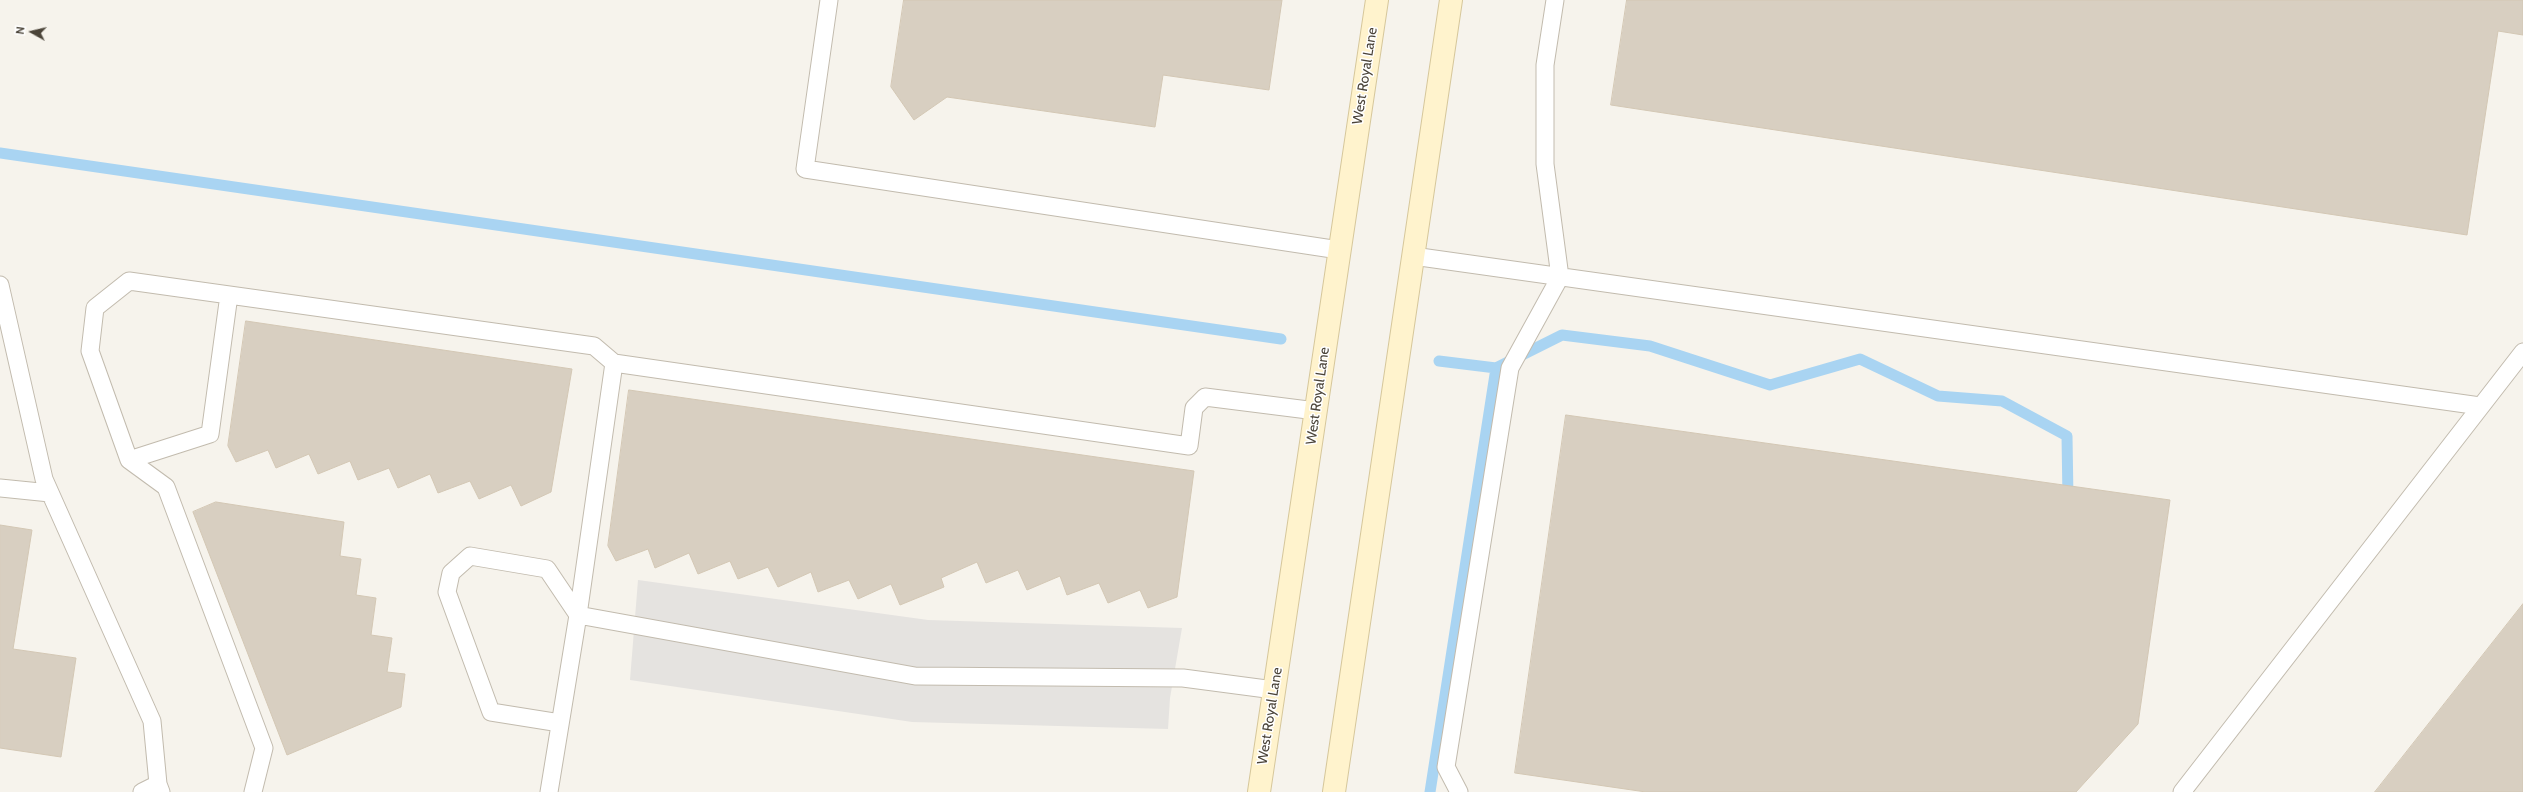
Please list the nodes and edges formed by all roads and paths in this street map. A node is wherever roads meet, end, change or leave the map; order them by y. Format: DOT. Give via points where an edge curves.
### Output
graph roads {
  1 [pos="828,0"];
  2 [pos="1377,0"];
  3 [pos="1451,0"];
  4 [pos="1555,0"];
  5 [pos="1339,250"];
  6 [pos="1413,256"];
  7 [pos="1560,277"];
  8 [pos="0,285"];
  9 [pos="229,295"];
  10 [pos="2523,352"];
  11 [pos="614,363"];
  12 [pos="2480,406"];
  13 [pos="1316,411"];
  14 [pos="130,460"];
  15 [pos="0,488"];
  16 [pos="50,493"];
  17 [pos="578,615"];
  18 [pos="1274,690"];
  19 [pos="560,723"];
  20 [pos="160,788"];
  21 [pos="142,792"];
  22 [pos="253,792"];
  23 [pos="549,792"];
  24 [pos="1259,792"];
  25 [pos="1334,792"];
  26 [pos="1459,792"];
  27 [pos="2182,792"];
  1 -- 5 [label="lane" via="805,169"];
  2 -- 5 [label="main road, West Royal Lane"];
  3 -- 6 [label="main road"];
  4 -- 7 [label="lane" via="1545,65 1545,164"];
  5 -- 13 [label="main road, West Royal Lane"];
  6 -- 7 [label="lane"];
  6 -- 25 [label="main road"];
  7 -- 12 [label="lane"];
  7 -- 26 [label="lane" via="1510,368 1446,767"];
  8 -- 16 [label="lane" via="44,479"];
  9 -- 11 [label="lane" via="594,346"];
  9 -- 14 [label="lane" via="210,434"];
  9 -- 14 [label="lane" via="129,281 94,308 90,350"];
  10 -- 12 [label="lane"];
  11 -- 13 [label="lane" via="1189,446 1194,408 1205,397"];
  11 -- 17 [label="lane"];
  12 -- 27 [label="lane"];
  13 -- 18 [label="main road, West Royal Lane"];
  14 -- 22 [label="lane" via="166,487 264,748"];
  15 -- 16 [label="lane"];
  16 -- 20 [label="lane" via="152,721"];
  17 -- 18 [label="lane" via="915,676 1183,678"];
  17 -- 19 [label="lane"];
  17 -- 19 [label="lane" via="547,569 470,556 451,573 447,592 491,712"];
  18 -- 24 [label="main road, West Royal Lane"];
  19 -- 23 [label="lane"];
  20 -- 21 [label="lane"];
}
